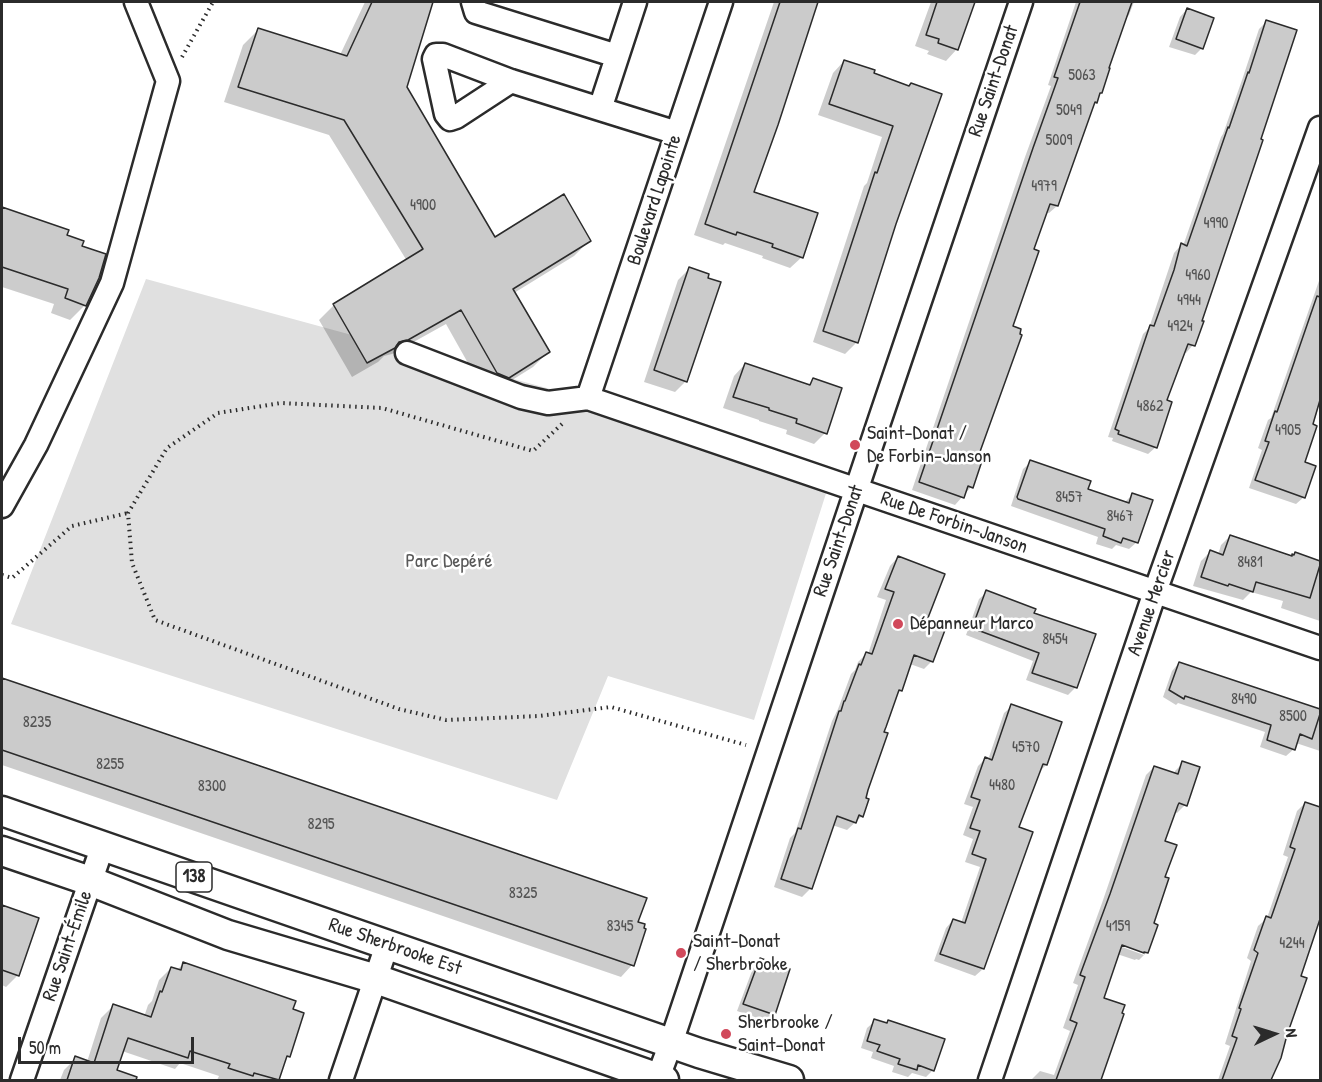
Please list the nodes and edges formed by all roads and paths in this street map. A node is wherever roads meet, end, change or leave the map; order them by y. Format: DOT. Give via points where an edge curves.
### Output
graph roads {
  1 [pos="136,2"];
  2 [pos="213,2"];
  3 [pos="474,2"];
  4 [pos="635,2"];
  5 [pos="721,2"];
  6 [pos="1021,2"];
  7 [pos="617,56"];
  8 [pos="168,81"];
  9 [pos="512,81"];
  10 [pos="600,109"];
  11 [pos="1320,128"];
  12 [pos="677,133"];
  13 [pos="407,352"];
  14 [pos="588,399"];
  15 [pos="857,490"];
  16 [pos="2,506"];
  17 [pos="128,513"];
  18 [pos="2,575"];
  19 [pos="1155,592"];
  20 [pos="1320,648"];
  21 [pos="768,751"];
  22 [pos="2,811"];
  23 [pos="103,845"];
  24 [pos="2,851"];
  25 [pos="90,881"];
  26 [pos="387,945"];
  27 [pos="376,979"];
  28 [pos="671,1043"];
  29 [pos="22,1080"];
  30 [pos="341,1080"];
  31 [pos="660,1080"];
  32 [pos="789,1080"];
  33 [pos="990,1080"];
  1 -- 8 [label="street"];
  2 -- 8 [label="path"];
  3 -- 7 [label="street" via="476,12"];
  4 -- 7 [label="street"];
  5 -- 12 [label="street, Boulevard Lapointe"];
  6 -- 15 [label="street, Rue Saint-Donat"];
  7 -- 10 [label="street"];
  8 -- 16 [label="street" via="112,283 36,445"];
  9 -- 10 [label="street"];
  10 -- 12 [label="street"];
  11 -- 19 [label="street, Avenue Mercier"];
  12 -- 14 [label="street, Boulevard Lapointe"];
  13 -- 14 [label="street" via="521,397 548,403"];
  14 -- 15 [label="street, Rue De Forbin-Janson"];
  14 -- 17 [label="path" via="533,451 382,408 280,403 218,413 167,448"];
  15 -- 19 [label="street, Rue De Forbin-Janson"];
  15 -- 21 [label="street, Rue Saint-Donat"];
  17 -- 18 [label="path" via="72,526 12,578"];
  17 -- 21 [label="path" via="132,563 155,620 399,709 446,720 539,716 611,707"];
  19 -- 20 [label="street, Rue De Forbin-Janson"];
  19 -- 33 [label="street, Avenue Mercier"];
  21 -- 28 [label="street, Rue Saint-Donat"];
  22 -- 23 [label="main road, Rue Sherbrooke Est / 138"];
  23 -- 25 [label="street, Rue Saint-Émile"];
  23 -- 26 [label="main road, Rue Sherbrooke Est / 138"];
  24 -- 25 [label="main road, Rue Sherbrooke Est / 138"];
  25 -- 27 [label="main road, Rue Sherbrooke Est / 138" via="228,935"];
  25 -- 29 [label="street, Rue Saint-Émile"];
  26 -- 27 [label="street"];
  26 -- 28 [label="main road, Rue Sherbrooke Est / 138"];
  27 -- 30 [label="street"];
  27 -- 31 [label="main road, Rue Sherbrooke Est / 138"];
  28 -- 31 [label="street, Rue Saint-Donat"];
  28 -- 32 [label="main road, Rue Sherbrooke Est / 138"];
}
